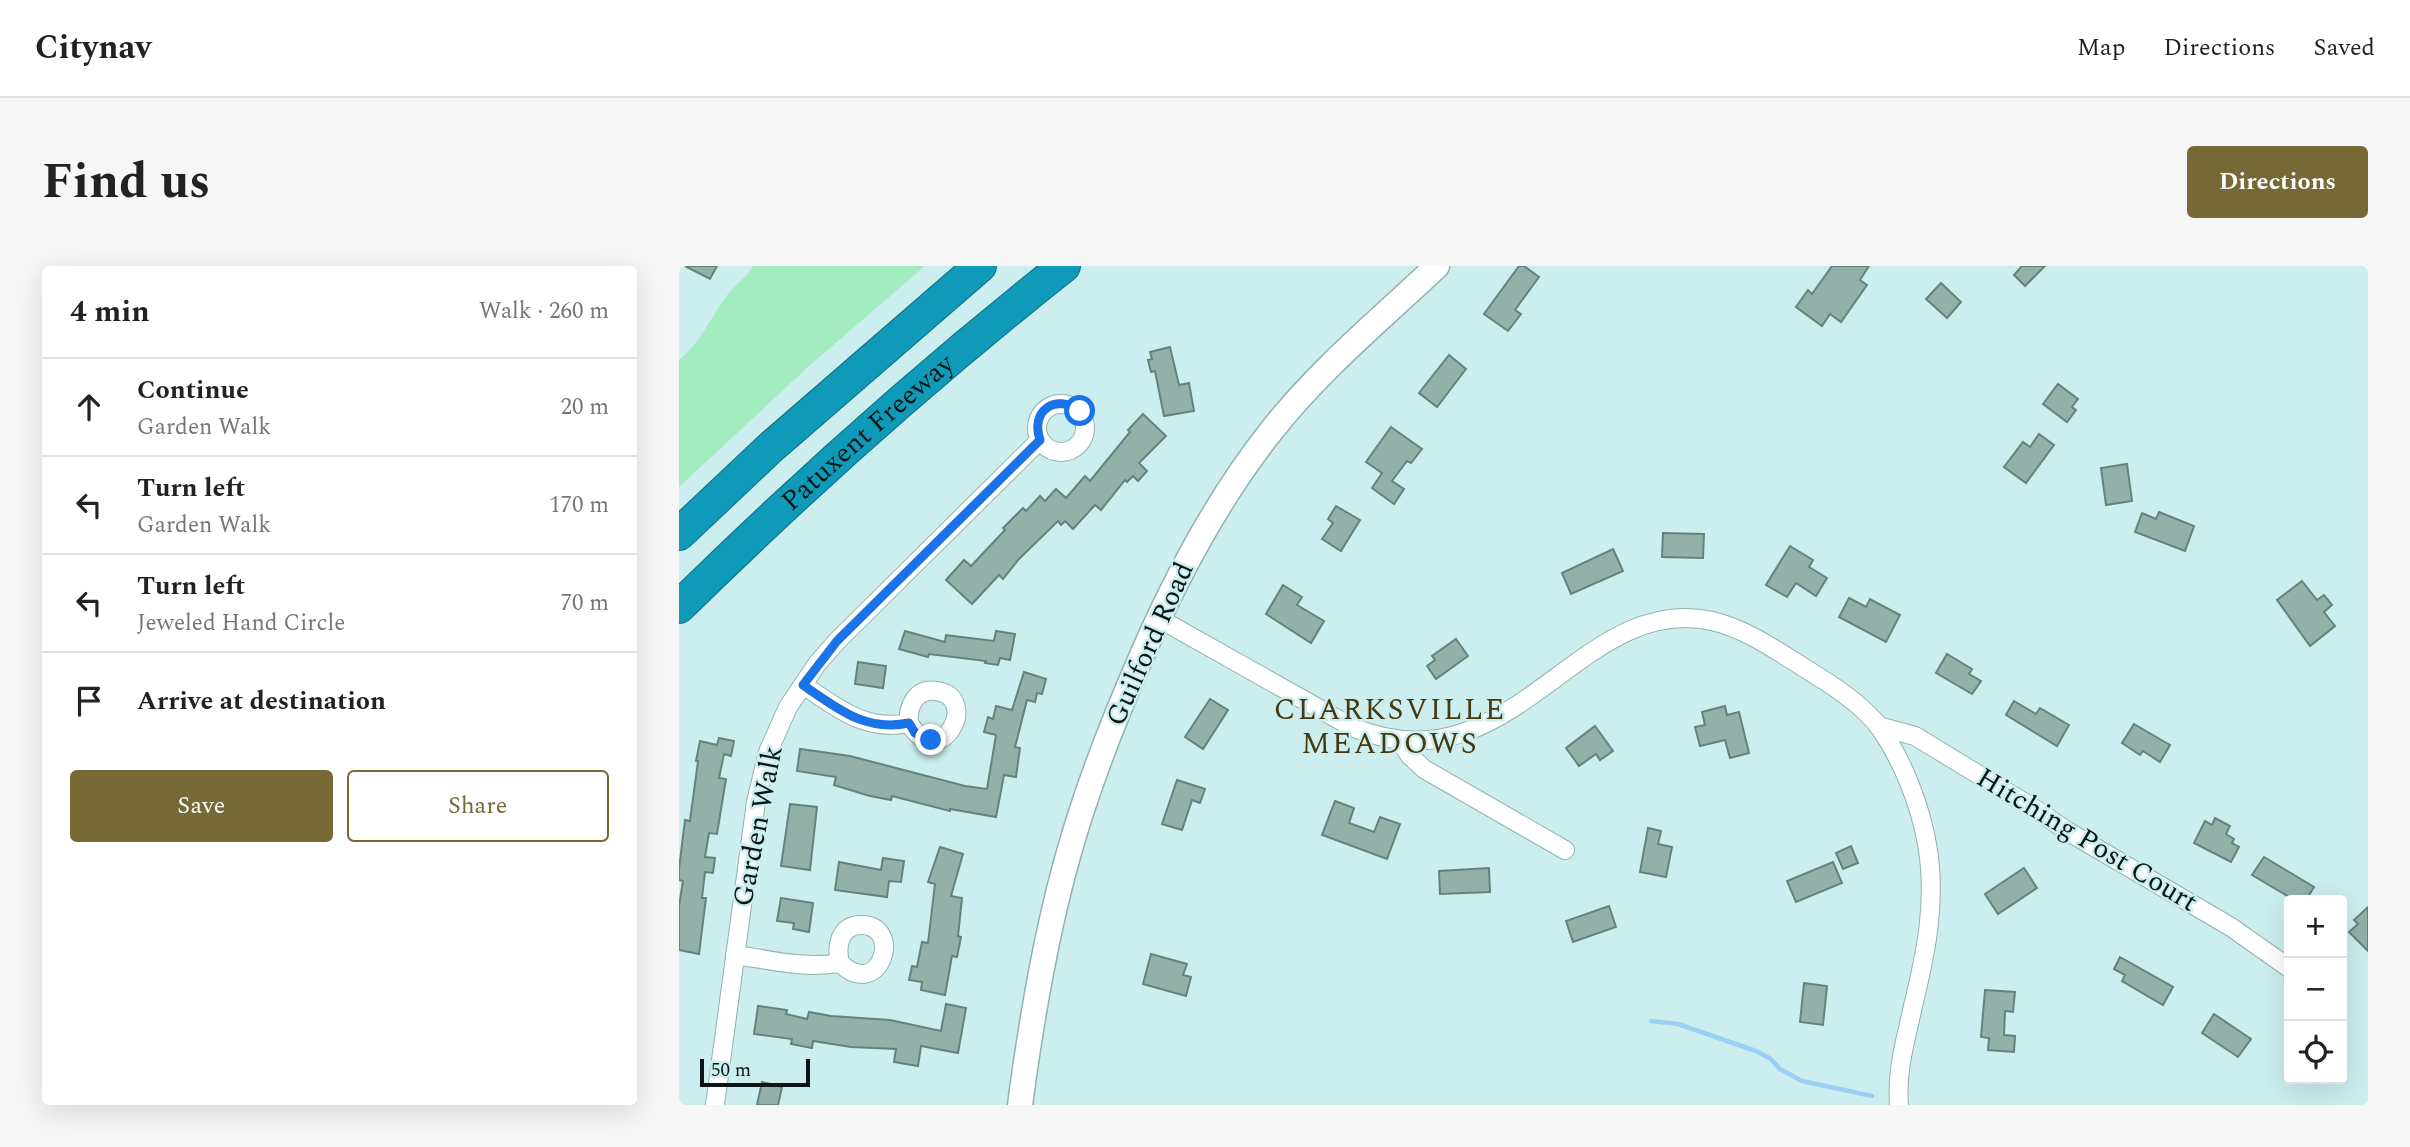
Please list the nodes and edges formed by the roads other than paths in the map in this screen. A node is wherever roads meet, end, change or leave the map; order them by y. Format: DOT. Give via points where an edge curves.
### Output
graph roads {
  1 [pos="980,266"];
  2 [pos="1064,266"];
  3 [pos="1437,266"];
  4 [pos="1040,440"];
  5 [pos="679,534"];
  6 [pos="679,607"];
  7 [pos="1158,618"];
  8 [pos="803,685"];
  9 [pos="909,723"];
  10 [pos="1878,726"];
  11 [pos="1400,741"];
  12 [pos="1565,850"];
  13 [pos="735,955"];
  14 [pos="840,963"];
  15 [pos="2284,964"];
  16 [pos="715,1105"];
  17 [pos="1020,1105"];
  18 [pos="1899,1105"];
  1 -- 5 [label="highway, Patuxent Freeway" via="769,449"];
  2 -- 6 [label="highway, Patuxent Freeway" via="914,391"];
  3 -- 7 [label="main road, Guilford Road" via="1274,427 1202,531"];
  4 -- 8 [label="street, Garden Walk" via="837,641"];
  7 -- 11 [label="street" via="1350,726"];
  7 -- 17 [label="main road, Guilford Road" via="1101,755 1067,857"];
  8 -- 9 [label="street" via="862,722 890,727"];
  8 -- 13 [label="street, Garden Walk" via="768,752 756,802"];
  10 -- 11 [label="street" via="1848,697 1773,649 1731,628 1690,618 1646,625 1615,638 1478,728 1426,741"];
  10 -- 15 [label="street, Hitching Post Court" via="1915,736 2231,927"];
  10 -- 18 [label="street" via="1913,794 1931,868 1930,927 1899,1071"];
  11 -- 12 [label="street" via="1424,769"];
  13 -- 14 [label="street" via="806,966"];
  13 -- 16 [label="street, Garden Walk"];
}
